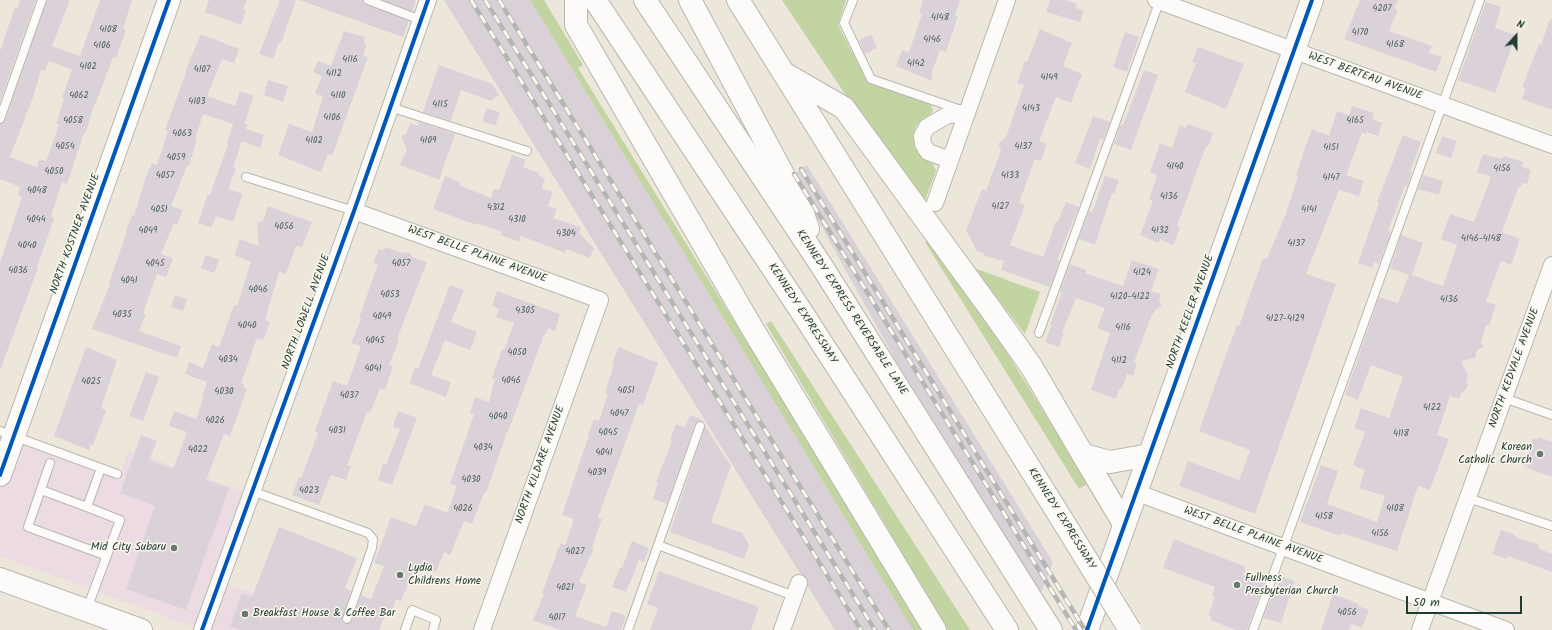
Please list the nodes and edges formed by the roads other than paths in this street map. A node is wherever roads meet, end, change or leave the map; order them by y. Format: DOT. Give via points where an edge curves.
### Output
graph roads {
  1 [pos="42,0"];
  2 [pos="169,0"];
  3 [pos="368,0"];
  4 [pos="428,0"];
  5 [pos="576,0"];
  6 [pos="595,0"];
  7 [pos="645,0"];
  8 [pos="690,0"];
  9 [pos="738,0"];
  10 [pos="853,0"];
  11 [pos="1007,0"];
  12 [pos="1159,0"];
  13 [pos="1312,0"];
  14 [pos="1480,0"];
  15 [pos="421,20"];
  16 [pos="1294,51"];
  17 [pos="784,74"];
  18 [pos="1442,105"];
  19 [pos="390,107"];
  20 [pos="966,112"];
  21 [pos="0,120"];
  22 [pos="1552,145"];
  23 [pos="527,151"];
  24 [pos="950,160"];
  25 [pos="246,176"];
  26 [pos="936,203"];
  27 [pos="354,210"];
  28 [pos="821,264"];
  29 [pos="1552,265"];
  30 [pos="600,300"];
  31 [pos="1039,333"];
  32 [pos="1504,398"];
  33 [pos="1552,415"];
  34 [pos="700,426"];
  35 [pos="7,433"];
  36 [pos="1083,455"];
  37 [pos="1149,455"];
  38 [pos="50,463"];
  39 [pos="100,468"];
  40 [pos="0,474"];
  41 [pos="117,474"];
  42 [pos="41,490"];
  43 [pos="252,490"];
  44 [pos="1135,492"];
  45 [pos="1468,498"];
  46 [pos="87,507"];
  47 [pos="1124,524"];
  48 [pos="1552,526"];
  49 [pos="658,545"];
  50 [pos="1284,548"];
  51 [pos="107,556"];
  52 [pos="0,579"];
  53 [pos="797,589"];
  54 [pos="1430,602"];
  55 [pos="86,610"];
  56 [pos="347,619"];
  57 [pos="141,630"];
  58 [pos="202,630"];
  59 [pos="405,630"];
  60 [pos="433,630"];
  61 [pos="482,630"];
  62 [pos="628,630"];
  63 [pos="782,630"];
  64 [pos="935,630"];
  65 [pos="1007,630"];
  66 [pos="1052,630"];
  67 [pos="1087,630"];
  68 [pos="1130,630"];
  69 [pos="1253,630"];
  70 [pos="1420,630"];
  71 [pos="1506,630"];
  1 -- 21 [label="lane"];
  2 -- 35 [label="main road, NORTH KOSTNER AVENUE"];
  3 -- 15 [label="lane"];
  4 -- 15 [label="street, NORTH LOWELL AVENUE"];
  5 -- 64 [label="main road" via="576,25 752,328"];
  6 -- 65 [label="main road, KENNEDY EXPRESSWAY" via="803,314"];
  7 -- 28 [label="main road, KENNEDY EXPRESS REVERSABLE LANE"];
  8 -- 28 [label="main road" via="802,210"];
  9 -- 17 [label="main road, KENNEDY EXPRESSWAY"];
  10 -- 20 [label="lane" via="844,23 871,78"];
  11 -- 20 [label="street"];
  12 -- 16 [label="street, WEST BERTEAU AVENUE"];
  12 -- 31 [label="lane"];
  13 -- 16 [label="main road, NORTH KEELER AVENUE"];
  14 -- 18 [label="lane"];
  15 -- 19 [label="street, NORTH LOWELL AVENUE"];
  16 -- 18 [label="street, WEST BERTEAU AVENUE"];
  16 -- 37 [label="main road, NORTH KEELER AVENUE"];
  17 -- 36 [label="main road" via="844,108 1026,360"];
  17 -- 68 [label="main road, KENNEDY EXPRESSWAY, bridge"];
  18 -- 22 [label="street, WEST BERTEAU AVENUE"];
  18 -- 50 [label="lane"];
  19 -- 23 [label="lane"];
  19 -- 27 [label="street, NORTH LOWELL AVENUE"];
  20 -- 24 [label="street"];
  20 -- 24 [label="street" via="946,116 927,127 922,136 928,152"];
  24 -- 26 [label="street"];
  25 -- 27 [label="lane"];
  27 -- 30 [label="street, WEST BELLE PLAINE AVENUE"];
  27 -- 43 [label="street, NORTH LOWELL AVENUE"];
  28 -- 66 [label="main road, KENNEDY EXPRESS REVERSABLE LANE"];
  29 -- 32 [label="street, NORTH KEDVALE AVENUE"];
  30 -- 61 [label="street, NORTH KILDARE AVENUE"];
  32 -- 33 [label="lane"];
  32 -- 45 [label="street, NORTH KEDVALE AVENUE"];
  34 -- 49 [label="lane"];
  35 -- 39 [label="lane"];
  35 -- 40 [label="main road, NORTH KOSTNER AVENUE"];
  36 -- 37 [label="main road" via="1110,462"];
  36 -- 47 [label="main road"];
  37 -- 44 [label="main road, NORTH KEELER AVENUE"];
  38 -- 42 [label="lane"];
  39 -- 41 [label="lane"];
  39 -- 46 [label="lane"];
  42 -- 46 [label="lane"];
  42 -- 51 [label="lane" via="28,527"];
  43 -- 56 [label="lane" via="368,533 373,539"];
  43 -- 58 [label="street, NORTH LOWELL AVENUE"];
  44 -- 47 [label="main road, NORTH KEELER AVENUE"];
  44 -- 50 [label="street, WEST BELLE PLAINE AVENUE"];
  45 -- 48 [label="lane"];
  45 -- 54 [label="street, NORTH KEDVALE AVENUE"];
  46 -- 51 [label="lane" via="120,520"];
  47 -- 67 [label="main road, NORTH KEELER AVENUE"];
  49 -- 53 [label="lane"];
  49 -- 62 [label="lane"];
  50 -- 54 [label="street, WEST BELLE PLAINE AVENUE"];
  50 -- 69 [label="lane"];
  51 -- 55 [label="lane"];
  52 -- 55 [label="main road"];
  53 -- 63 [label="street"];
  54 -- 70 [label="street, NORTH KEDVALE AVENUE"];
  54 -- 71 [label="street, WEST BELLE PLAINE AVENUE"];
  55 -- 57 [label="main road"];
  59 -- 60 [label="lane" via="412,610 436,620"];
}
